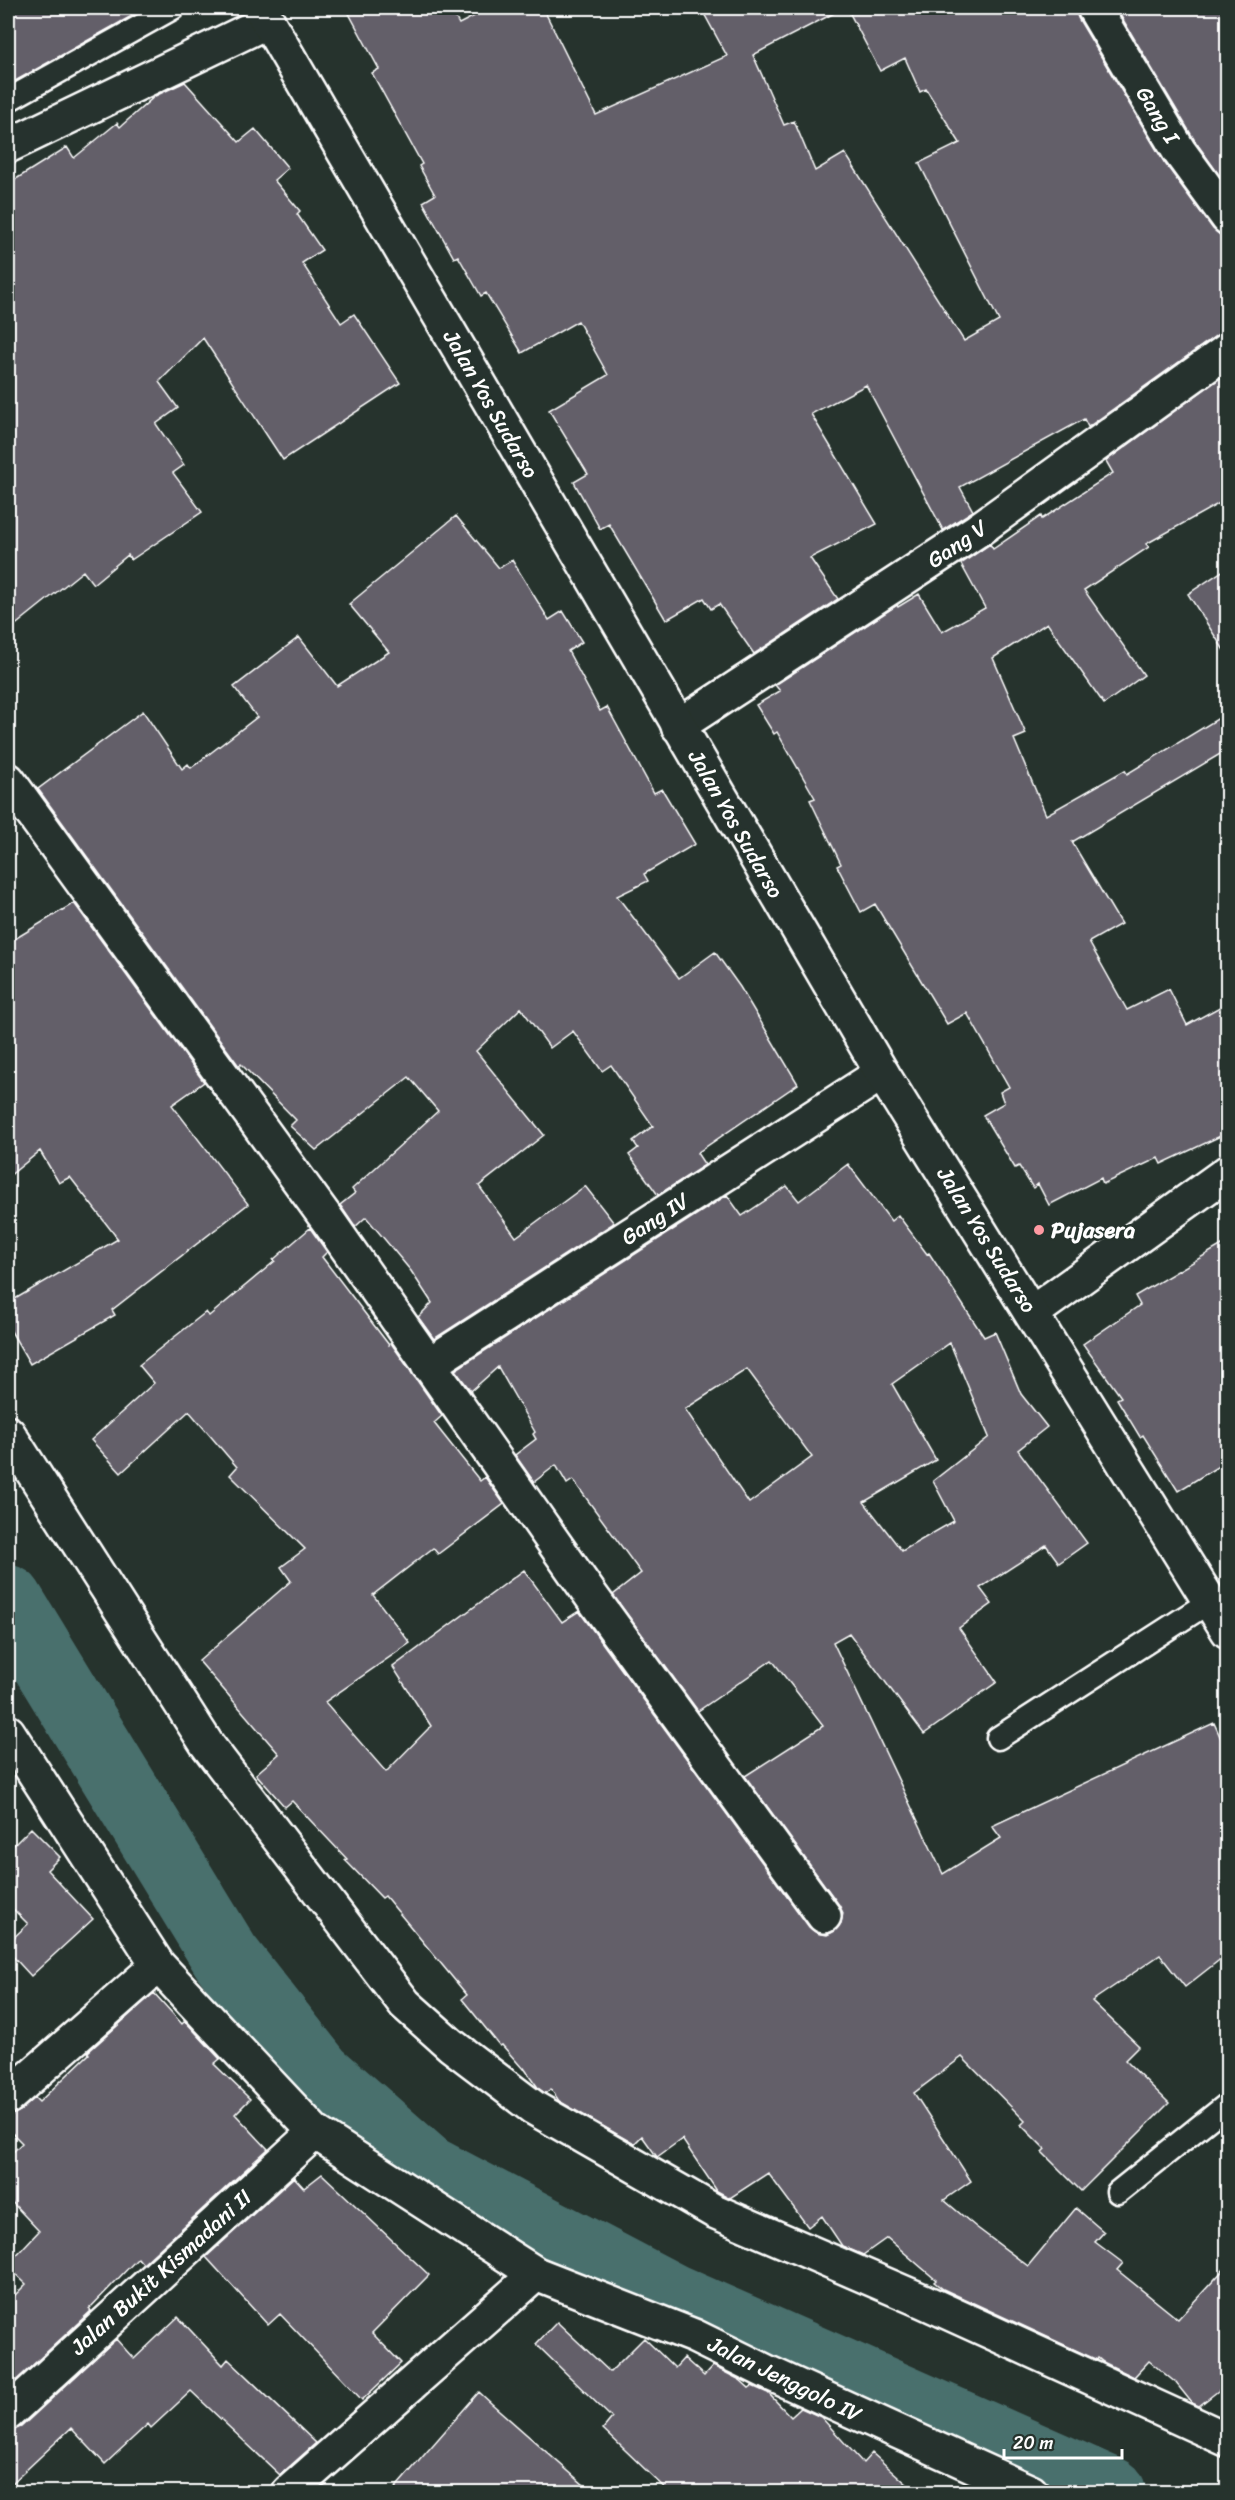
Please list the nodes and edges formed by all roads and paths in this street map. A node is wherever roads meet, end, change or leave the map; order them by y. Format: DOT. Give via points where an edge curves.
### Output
graph roads {
  1 [pos="173,8"];
  2 [pos="1094,8"];
  3 [pos="264,14"];
  4 [pos="8,100"];
  5 [pos="8,146"];
  6 [pos="1227,218"];
  7 [pos="1227,350"];
  8 [pos="678,726"];
  9 [pos="8,780"];
  10 [pos="882,1073"];
  11 [pos="1227,1172"];
  12 [pos="1032,1313"];
  13 [pos="429,1365"];
  14 [pos="8,1433"];
  15 [pos="1209,1602"];
  16 [pos="1227,1631"];
  17 [pos="998,1738"];
  18 [pos="12,1748"];
  19 [pos="824,1916"];
  20 [pos="158,1965"];
  21 [pos="8,2097"];
  22 [pos="1227,2104"];
  23 [pos="315,2132"];
  24 [pos="1118,2192"];
  25 [pos="536,2274"];
  26 [pos="8,2413"];
  27 [pos="1227,2440"];
  28 [pos="289,2493"];
  29 [pos="1031,2493"];
  1 -- 4 [label="lane"];
  2 -- 6 [label="street, Gang I" via="1179,150"];
  3 -- 5 [label="street"];
  3 -- 8 [label="street, Jalan Yos Sudarso"];
  7 -- 8 [label="street, Gang V" via="978,530"];
  8 -- 10 [label="street, Jalan Yos Sudarso"];
  9 -- 13 [label="street"];
  10 -- 12 [label="street, Jalan Yos Sudarso"];
  10 -- 13 [label="street, Gang IV"];
  11 -- 12 [label="street"];
  12 -- 15 [label="street, Jalan Yos Sudarso"];
  13 -- 19 [label="street"];
  14 -- 27 [label="street" via="206,1743 405,2004 451,2045 534,2108 714,2211 923,2301"];
  15 -- 16 [label="street, Jalan Yos Sudarso"];
  15 -- 17 [label="lane"];
  18 -- 20 [label="street, Jalan Jenggolo IV"];
  20 -- 21 [label="street"];
  20 -- 23 [label="street, Jalan Jenggolo IV"];
  22 -- 24 [label="lane"];
  23 -- 25 [label="street, Jalan Jenggolo IV"];
  23 -- 26 [label="street, Jalan Bukit Kismadani II"];
  25 -- 28 [label="street"];
  25 -- 29 [label="street, Jalan Jenggolo IV" via="694,2336"];
}
